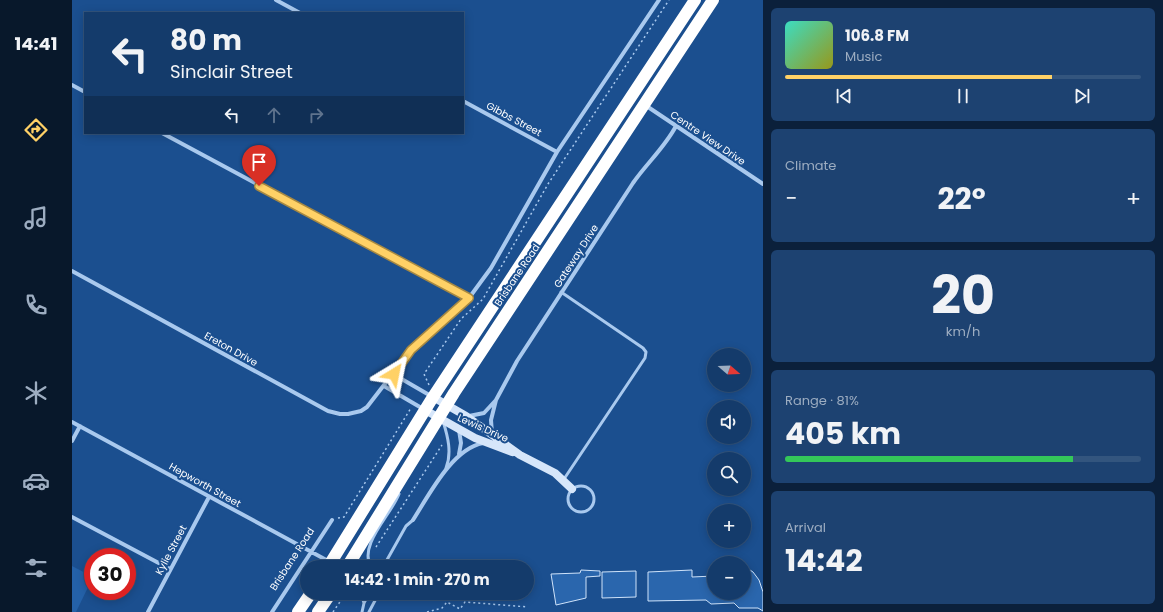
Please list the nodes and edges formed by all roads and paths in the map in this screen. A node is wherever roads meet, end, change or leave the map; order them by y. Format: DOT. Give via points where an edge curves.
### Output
graph roads {
  1 [pos="276,0"];
  2 [pos="659,0"];
  3 [pos="695,0"];
  4 [pos="713,0"];
  5 [pos="298,12"];
  6 [pos="72,85"];
  7 [pos="84,91"];
  8 [pos="464,102"];
  9 [pos="644,105"];
  10 [pos="676,126"];
  11 [pos="164,134"];
  12 [pos="557,152"];
  13 [pos="763,184"];
  14 [pos="72,271"];
  15 [pos="562,292"];
  16 [pos="469,298"];
  17 [pos="394,374"];
  18 [pos="384,386"];
  19 [pos="433,397"];
  20 [pos="496,400"];
  21 [pos="446,405"];
  22 [pos="425,410"];
  23 [pos="466,416"];
  24 [pos="440,419"];
  25 [pos="72,422"];
  26 [pos="80,426"];
  27 [pos="459,429"];
  28 [pos="492,434"];
  29 [pos="72,441"];
  30 [pos="448,442"];
  31 [pos="485,442"];
  32 [pos="458,455"];
  33 [pos="520,455"];
  34 [pos="443,474"];
  35 [pos="404,476"];
  36 [pos="562,480"];
  37 [pos="572,489"];
  38 [pos="209,497"];
  39 [pos="72,517"];
  40 [pos="332,520"];
  41 [pos="413,520"];
  42 [pos="311,552"];
  43 [pos="322,560"];
  44 [pos="332,560"];
  45 [pos="351,560"];
  46 [pos="368,560"];
  47 [pos="387,560"];
  48 [pos="170,570"];
  49 [pos="306,600"];
  50 [pos="328,600"];
  51 [pos="337,600"];
  52 [pos="363,600"];
  53 [pos="366,600"];
  54 [pos="375,600"];
  55 [pos="364,603"];
  56 [pos="528,607"];
  57 [pos="324,610"];
  58 [pos="148,612"];
  59 [pos="272,612"];
  60 [pos="298,612"];
  61 [pos="362,612"];
  62 [pos="368,612"];
  63 [pos="427,612"];
  1 -- 5 [label="street"];
  2 -- 12 [label="street"];
  3 -- 19 [label="highway, Brisbane Road"];
  4 -- 9 [label="highway, Brisbane Road"];
  6 -- 7 [label="street"];
  8 -- 12 [label="street, Gibbs Street"];
  9 -- 10 [label="street, Centre View Drive"];
  9 -- 21 [label="highway, Brisbane Road"];
  10 -- 13 [label="street, Centre View Drive"];
  10 -- 15 [label="street, Gateway Drive" via="665,145 633,183"];
  11 -- 16 [label="street"];
  12 -- 16 [label="street" via="491,268"];
  14 -- 18 [label="street, Ereton Drive" via="328,411 340,414 361,411 372,402"];
  15 -- 20 [label="street, Gateway Drive" via="517,361"];
  15 -- 36 [label="lane" via="646,352 645,358"];
  16 -- 17 [label="street" via="411,350"];
  17 -- 18 [label="street"];
  17 -- 19 [label="street"];
  18 -- 22 [label="street"];
  19 -- 21 [label="street, Lewis Drive"];
  19 -- 22 [label="highway, Brisbane Road"];
  20 -- 23 [label="street, Gateway Drive" via="484,413"];
  20 -- 28 [label="street, Gateway Drive" via="491,420"];
  21 -- 23 [label="street, Lewis Drive"];
  21 -- 24 [label="highway, Brisbane Road"];
  22 -- 24 [label="street, Lewis Drive"];
  22 -- 44 [label="highway, Brisbane Road"];
  23 -- 28 [label="street, Lewis Drive"];
  24 -- 27 [label="street, Lewis Drive"];
  24 -- 30 [label="lane"];
  24 -- 35 [label="highway, Brisbane Road"];
  25 -- 26 [label="street, Hepworth Street"];
  26 -- 29 [label="street"];
  26 -- 38 [label="street, Hepworth Street"];
  27 -- 31 [label="street, Lewis Drive"];
  27 -- 32 [label="street" via="461,443"];
  28 -- 33 [label="street, Lewis Drive"];
  30 -- 34 [label="lane" via="448,460"];
  30 -- 46 [label="path" via="441,446"];
  31 -- 32 [label="street" via="474,444"];
  31 -- 33 [label="street, Lewis Drive"];
  32 -- 34 [label="street"];
  33 -- 36 [label="street, Lewis Drive" via="555,473"];
  34 -- 41 [label="street"];
  35 -- 45 [label="highway, Brisbane Road"];
  35 -- 46 [label="lane" via="394,505 370,543"];
  36 -- 37 [label="street, Lewis Drive"];
  37 -- 37 [label="lane" via="583,486 590,489 594,498 589,510 581,513 572,509 568,499"];
  38 -- 42 [label="street, Hepworth Street"];
  38 -- 48 [label="street, Kylie Street"];
  39 -- 48 [label="street"];
  40 -- 42 [label="street, Brisbane Road"];
  41 -- 47 [label="lane" via="406,526"];
  42 -- 43 [label="street, Hepworth Street"];
  42 -- 59 [label="street, Brisbane Road"];
  48 -- 58 [label="street, Kylie Street"];
  49 -- 60 [label="highway"];
  50 -- 57 [label="highway"];
  51 -- 57 [label="path"];
  52 -- 55 [label="lane"];
  53 -- 55 [label="lane"];
  54 -- 62 [label="lane"];
  55 -- 61 [label="lane"];
  56 -- 63 [label="path" via="465,602 460,609 447,602 442,608"];
}
